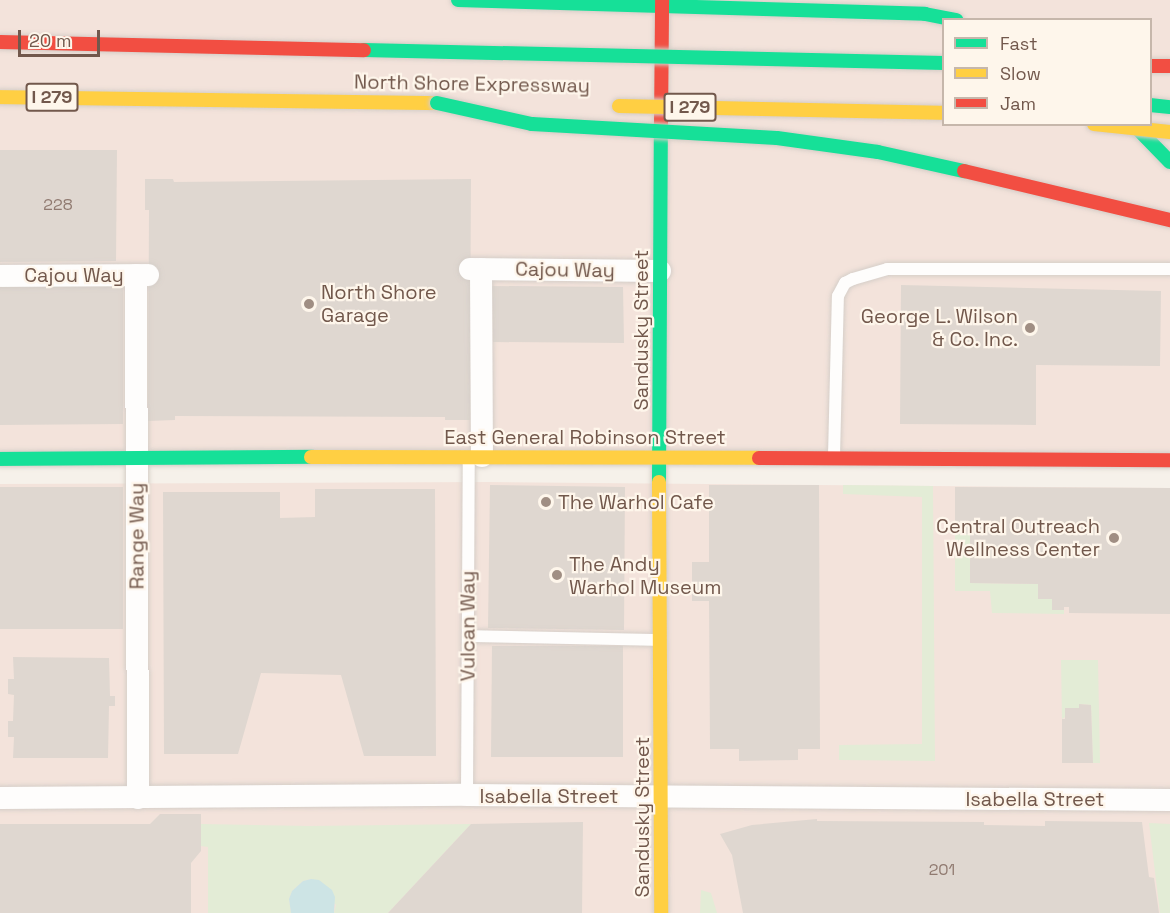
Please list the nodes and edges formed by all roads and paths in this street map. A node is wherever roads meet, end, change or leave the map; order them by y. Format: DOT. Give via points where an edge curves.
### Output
graph roads {
  1 [pos="458,0"];
  2 [pos="662,3"];
  3 [pos="946,18"];
  4 [pos="0,42"];
  5 [pos="942,63"];
  6 [pos="1152,66"];
  7 [pos="1170,66"];
  8 [pos="0,97"];
  9 [pos="437,103"];
  10 [pos="506,104"];
  11 [pos="1152,105"];
  12 [pos="609,106"];
  13 [pos="1170,107"];
  14 [pos="942,113"];
  15 [pos="1113,126"];
  16 [pos="1135,126"];
  17 [pos="1170,132"];
  18 [pos="1170,162"];
  19 [pos="1170,220"];
  20 [pos="476,269"];
  21 [pos="1170,269"];
  22 [pos="660,271"];
  23 [pos="142,275"];
  24 [pos="0,276"];
  25 [pos="476,456"];
  26 [pos="659,457"];
  27 [pos="137,458"];
  28 [pos="834,458"];
  29 [pos="0,459"];
  30 [pos="1170,460"];
  31 [pos="468,636"];
  32 [pos="661,640"];
  33 [pos="467,795"];
  34 [pos="661,797"];
  35 [pos="0,798"];
  36 [pos="138,798"];
  37 [pos="1170,800"];
  38 [pos="661,913"];
  1 -- 2 [label="main road"];
  2 -- 3 [label="main road"];
  2 -- 22 [label="main road, Sandusky Street"];
  4 -- 5 [label="main road, bridge"];
  6 -- 7 [label="main road"];
  8 -- 9 [label="main road, North Shore Expressway / I 279"];
  9 -- 10 [label="main road, North Shore Expressway / I 279, bridge"];
  9 -- 19 [label="main road, bridge" via="532,124 777,138 878,152 1102,201"];
  11 -- 13 [label="main road"];
  12 -- 14 [label="main road, North Shore Expressway / I 279, bridge"];
  15 -- 17 [label="main road, bridge"];
  16 -- 18 [label="main road"];
  20 -- 22 [label="street, Cajou Way"];
  20 -- 25 [label="street, Vulcan Way"];
  21 -- 28 [label="lane" via="887,268 845,283 838,296"];
  22 -- 26 [label="main road, Sandusky Street"];
  23 -- 24 [label="street, Cajou Way"];
  23 -- 27 [label="street, Range Way"];
  25 -- 26 [label="main road, East General Robinson Street"];
  25 -- 27 [label="main road, East General Robinson Street"];
  25 -- 31 [label="lane, Vulcan Way"];
  26 -- 28 [label="main road, East General Robinson Street"];
  26 -- 32 [label="main road, Sandusky Street"];
  27 -- 29 [label="main road, East General Robinson Street"];
  27 -- 36 [label="street, Range Way"];
  28 -- 30 [label="main road, East General Robinson Street"];
  31 -- 32 [label="lane"];
  31 -- 33 [label="lane, Vulcan Way"];
  32 -- 34 [label="main road, Sandusky Street"];
  33 -- 34 [label="street, Isabella Street"];
  33 -- 36 [label="street, Isabella Street"];
  34 -- 37 [label="street, Isabella Street"];
  34 -- 38 [label="main road, Sandusky Street"];
  35 -- 36 [label="street, Isabella Street"];
}
